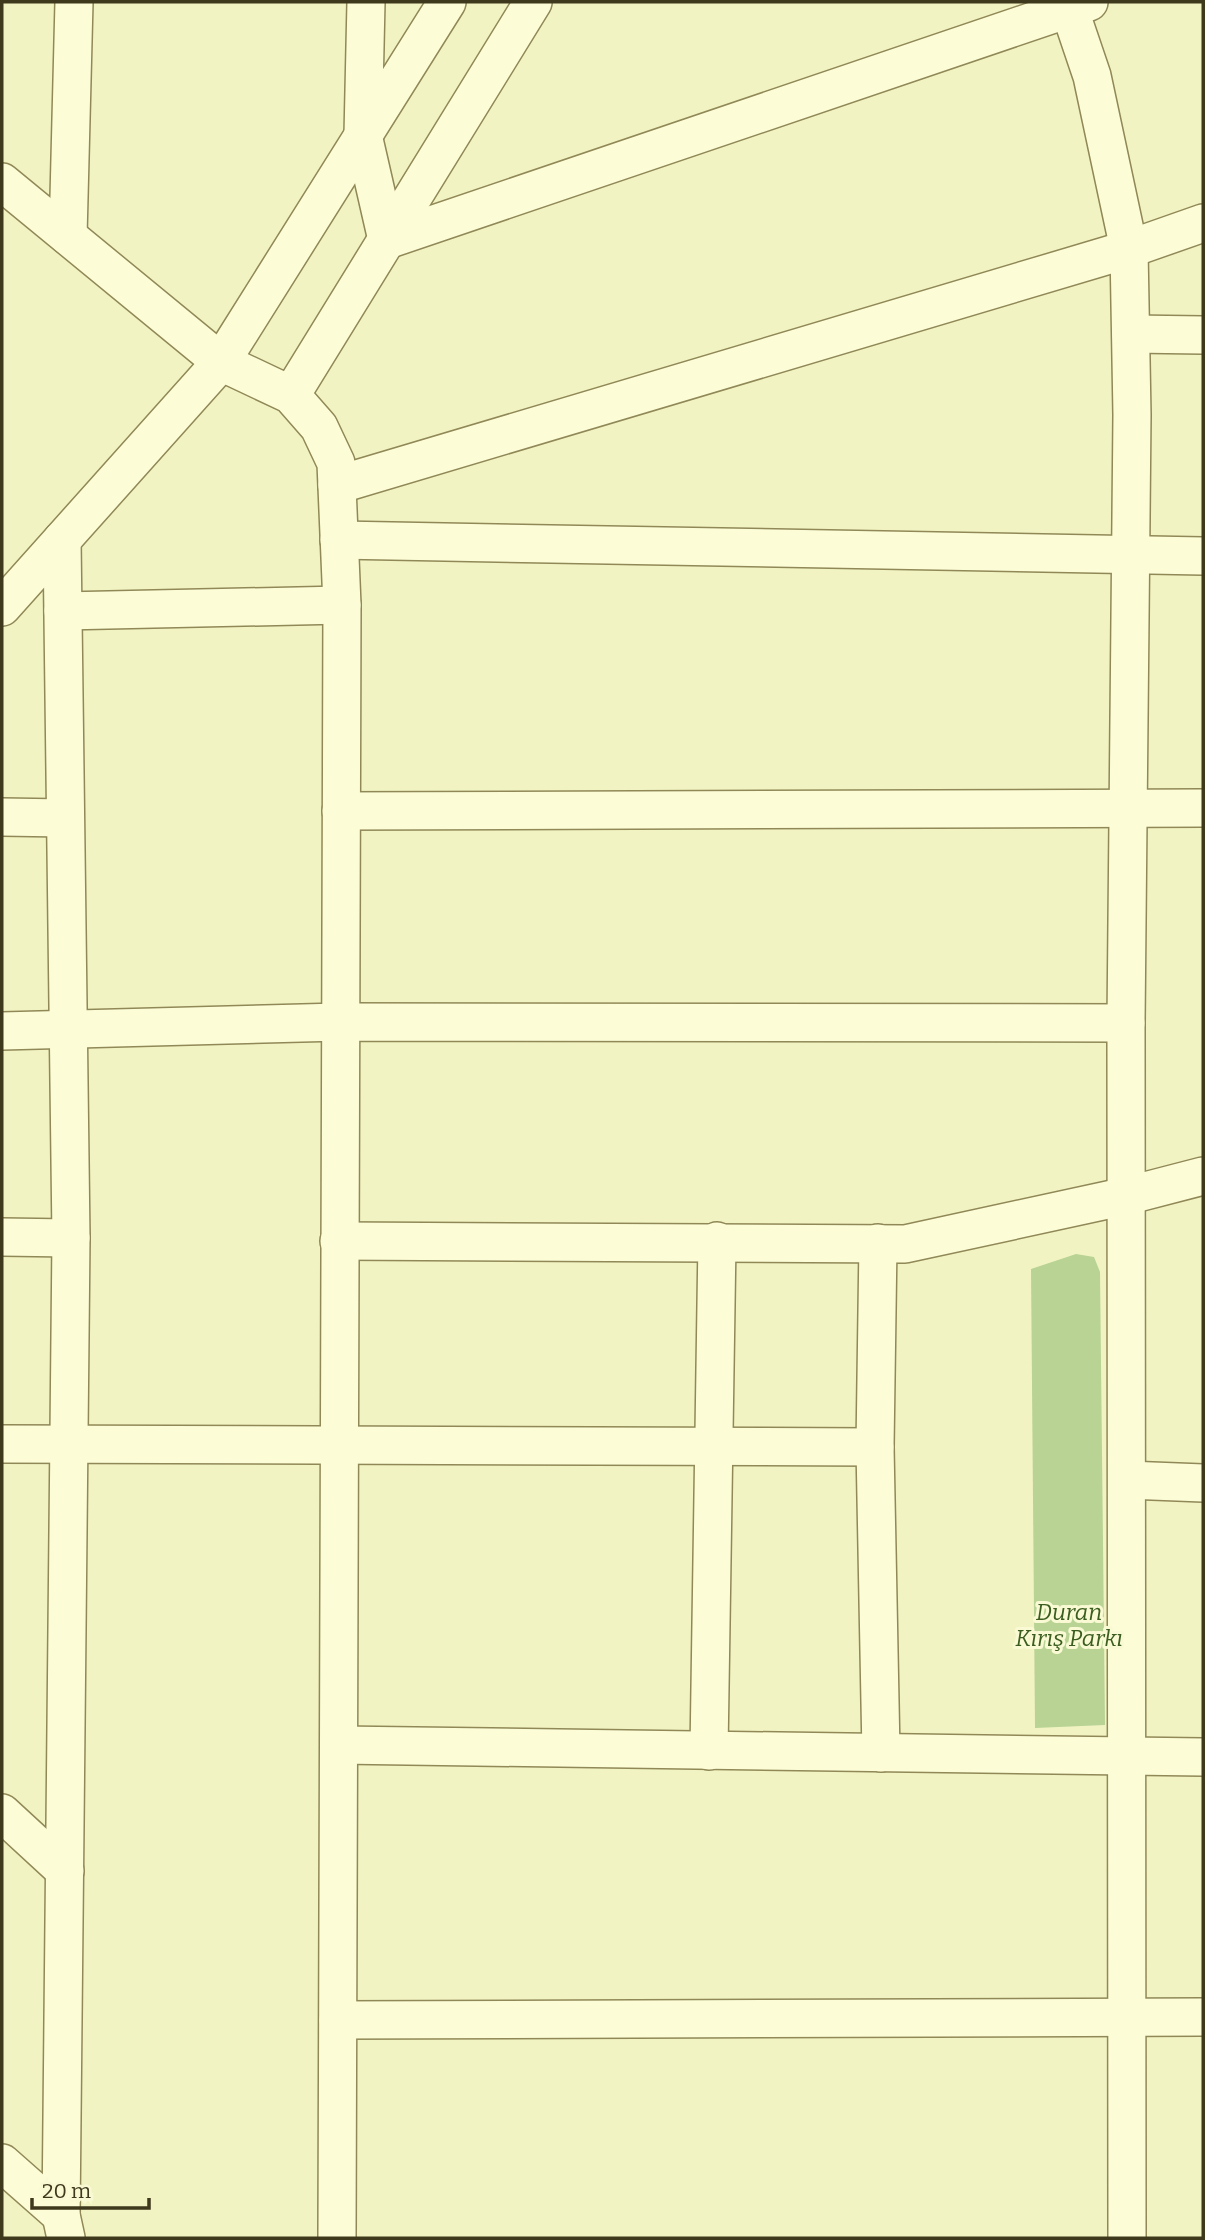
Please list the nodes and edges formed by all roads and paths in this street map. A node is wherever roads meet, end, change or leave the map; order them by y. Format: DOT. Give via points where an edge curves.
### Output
graph roads {
  1 [pos="74,2"];
  2 [pos="366,2"];
  3 [pos="447,2"];
  4 [pos="533,2"];
  5 [pos="1075,4"];
  6 [pos="363,135"];
  7 [pos="2,182"];
  8 [pos="1203,223"];
  9 [pos="68,236"];
  10 [pos="387,240"];
  11 [pos="1129,248"];
  12 [pos="1131,334"];
  13 [pos="1203,335"];
  14 [pos="221,362"];
  15 [pos="291,395"];
  16 [pos="337,485"];
  17 [pos="62,540"];
  18 [pos="339,540"];
  19 [pos="1132,555"];
  20 [pos="1203,555"];
  21 [pos="342,605"];
  22 [pos="2,607"];
  23 [pos="63,611"];
  24 [pos="1203,808"];
  25 [pos="1129,810"];
  26 [pos="341,811"];
  27 [pos="2,817"];
  28 [pos="65,818"];
  29 [pos="340,1022"];
  30 [pos="1126,1023"];
  31 [pos="2,1031"];
  32 [pos="69,1031"];
  33 [pos="1203,1176"];
  34 [pos="1126,1196"];
  35 [pos="2,1237"];
  36 [pos="71,1238"];
  37 [pos="339,1241"];
  38 [pos="717,1241"];
  39 [pos="878,1243"];
  40 [pos="69,1443"];
  41 [pos="2,1444"];
  42 [pos="339,1445"];
  43 [pos="712,1446"];
  44 [pos="875,1447"];
  45 [pos="1127,1480"];
  46 [pos="1203,1483"];
  47 [pos="339,1745"];
  48 [pos="709,1751"];
  49 [pos="881,1753"];
  50 [pos="1128,1756"];
  51 [pos="1203,1757"];
  52 [pos="2,1813"];
  53 [pos="65,1871"];
  54 [pos="1127,2017"];
  55 [pos="1203,2017"];
  56 [pos="338,2020"];
  57 [pos="2,2163"];
  58 [pos="64,2227"];
  59 [pos="337,2238"];
  60 [pos="1127,2238"];
  1 -- 9 [label="street"];
  2 -- 6 [label="street"];
  3 -- 6 [label="street"];
  4 -- 10 [label="street"];
  5 -- 10 [label="street"];
  5 -- 11 [label="street"];
  6 -- 10 [label="street"];
  6 -- 14 [label="street"];
  7 -- 9 [label="street"];
  8 -- 11 [label="street"];
  9 -- 14 [label="street"];
  10 -- 15 [label="street"];
  11 -- 12 [label="street"];
  11 -- 16 [label="street"];
  12 -- 13 [label="street"];
  12 -- 19 [label="street"];
  14 -- 15 [label="street"];
  14 -- 17 [label="street"];
  15 -- 16 [label="street" via="319,427 336,463"];
  16 -- 18 [label="street"];
  17 -- 22 [label="street"];
  17 -- 23 [label="street"];
  18 -- 19 [label="street"];
  18 -- 21 [label="street"];
  19 -- 20 [label="street"];
  19 -- 25 [label="street"];
  21 -- 23 [label="street"];
  21 -- 26 [label="street"];
  23 -- 28 [label="street"];
  24 -- 25 [label="street"];
  25 -- 26 [label="street"];
  25 -- 30 [label="street"];
  26 -- 29 [label="street"];
  27 -- 28 [label="street"];
  28 -- 32 [label="street"];
  29 -- 30 [label="street"];
  29 -- 32 [label="street"];
  29 -- 37 [label="street"];
  30 -- 34 [label="street"];
  31 -- 32 [label="street"];
  32 -- 36 [label="street"];
  33 -- 34 [label="street"];
  34 -- 39 [label="street" via="905,1244"];
  34 -- 45 [label="street"];
  35 -- 36 [label="street"];
  36 -- 40 [label="street"];
  37 -- 38 [label="street"];
  37 -- 42 [label="street"];
  38 -- 39 [label="street"];
  38 -- 43 [label="street"];
  39 -- 44 [label="street"];
  40 -- 41 [label="street"];
  40 -- 42 [label="street"];
  40 -- 53 [label="street"];
  42 -- 43 [label="street"];
  42 -- 47 [label="street"];
  43 -- 44 [label="street"];
  43 -- 48 [label="street"];
  44 -- 49 [label="street"];
  45 -- 46 [label="street"];
  45 -- 50 [label="street"];
  47 -- 48 [label="street"];
  47 -- 56 [label="street"];
  48 -- 49 [label="street"];
  49 -- 50 [label="street"];
  50 -- 51 [label="street"];
  50 -- 54 [label="street"];
  52 -- 53 [label="street"];
  53 -- 58 [label="street"];
  54 -- 55 [label="street"];
  54 -- 56 [label="street"];
  54 -- 60 [label="street"];
  56 -- 59 [label="street"];
  57 -- 58 [label="street"];
}
